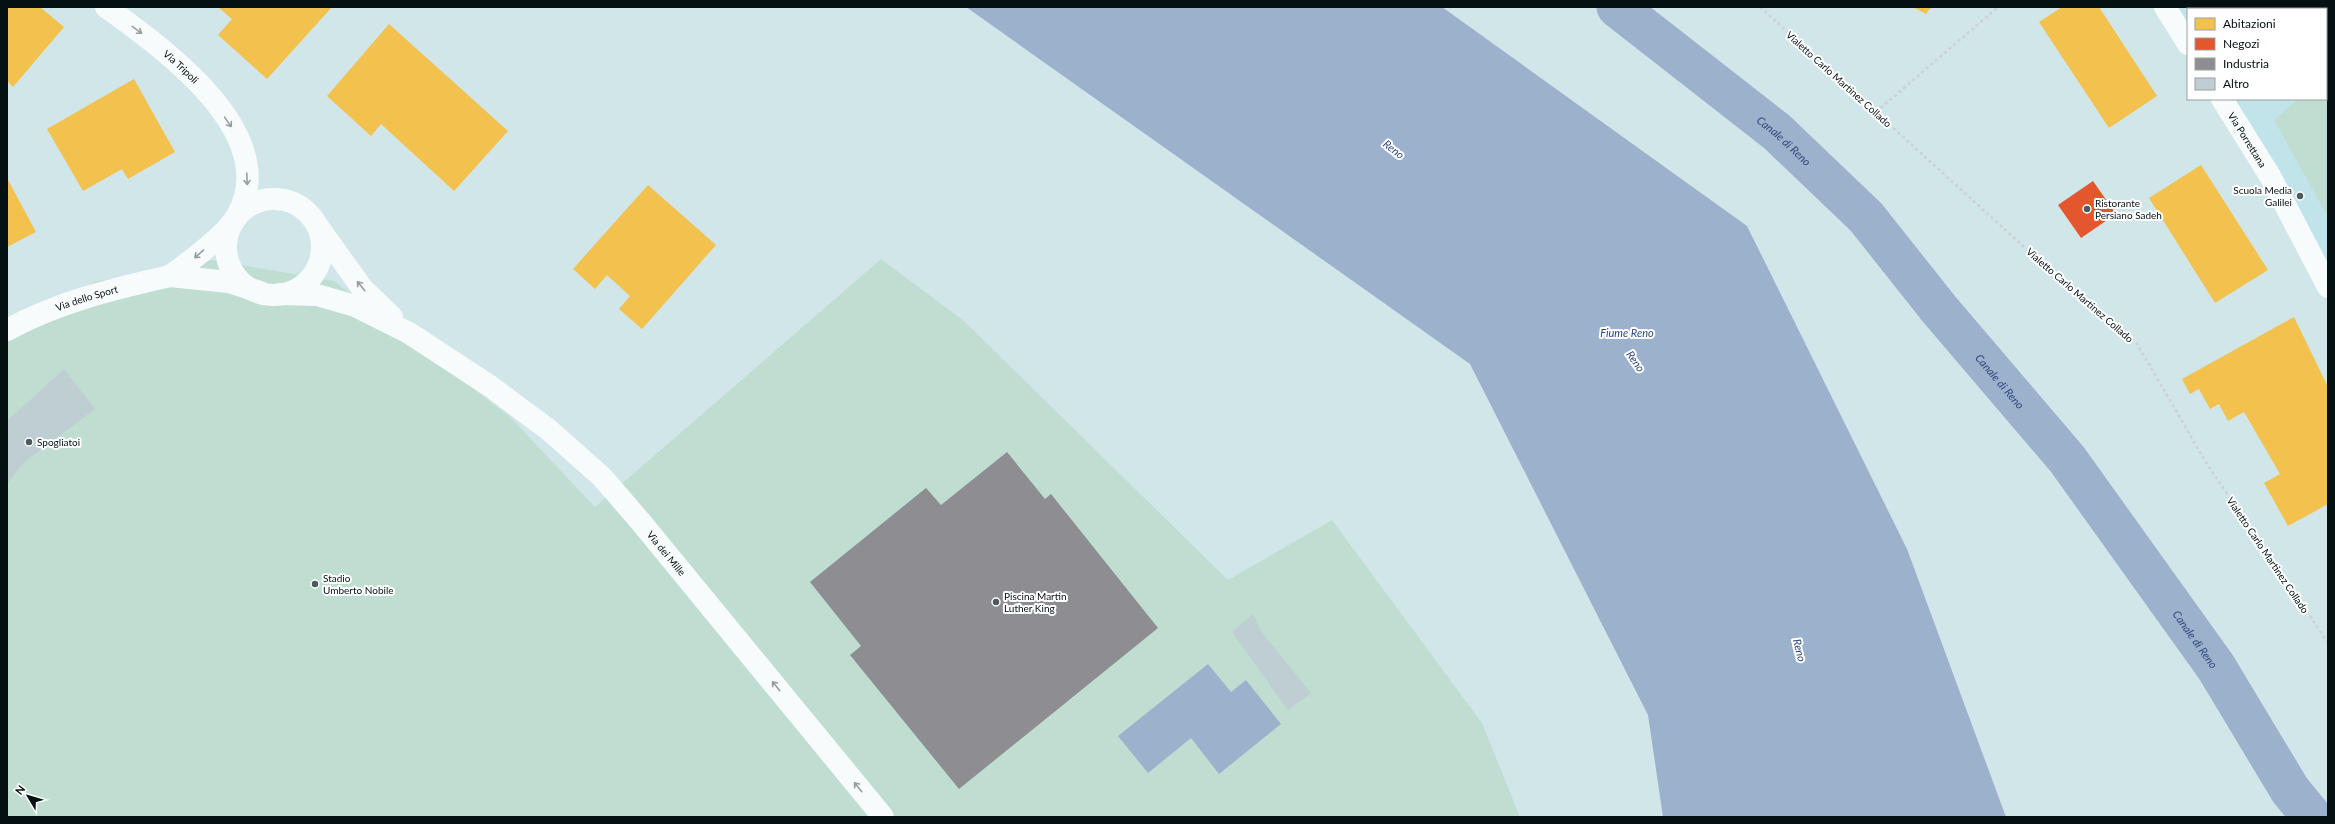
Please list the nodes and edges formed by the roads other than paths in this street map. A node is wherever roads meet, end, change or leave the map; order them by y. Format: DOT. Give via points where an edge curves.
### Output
graph roads {
  1 [pos="106,7"];
  2 [pos="2165,7"];
  3 [pos="2187,42"];
  4 [pos="2223,100"];
  5 [pos="237,216"];
  6 [pos="316,223"];
  7 [pos="170,276"];
  8 [pos="2328,288"];
  9 [pos="270,293"];
  10 [pos="7,330"];
  11 [pos="409,333"];
  12 [pos="883,817"];
  1 -- 5 [label="street, Via Tripoli, one-way" via="172,57 208,93 241,141 247,188"];
  2 -- 3 [label="street"];
  4 -- 8 [label="street, Via Porrettana" via="2270,176"];
  5 -- 6 [label="street" via="248,206 263,200 278,199 294,203 306,211"];
  5 -- 7 [label="street, one-way" via="213,242"];
  5 -- 9 [label="street" via="229,230 226,245 228,260 235,274 246,286"];
  6 -- 9 [label="street" via="321,238 317,268 308,280 295,289"];
  11 -- 6 [label="street, one-way" via="362,288"];
  7 -- 9 [label="street" via="229,282"];
  7 -- 10 [label="street, Via dello Sport" via="80,298 33,316"];
  9 -- 11 [label="street" via="317,295 355,306"];
  12 -- 11 [label="street, Via dei Mille, one-way" via="602,477 549,430 490,386"];
}
